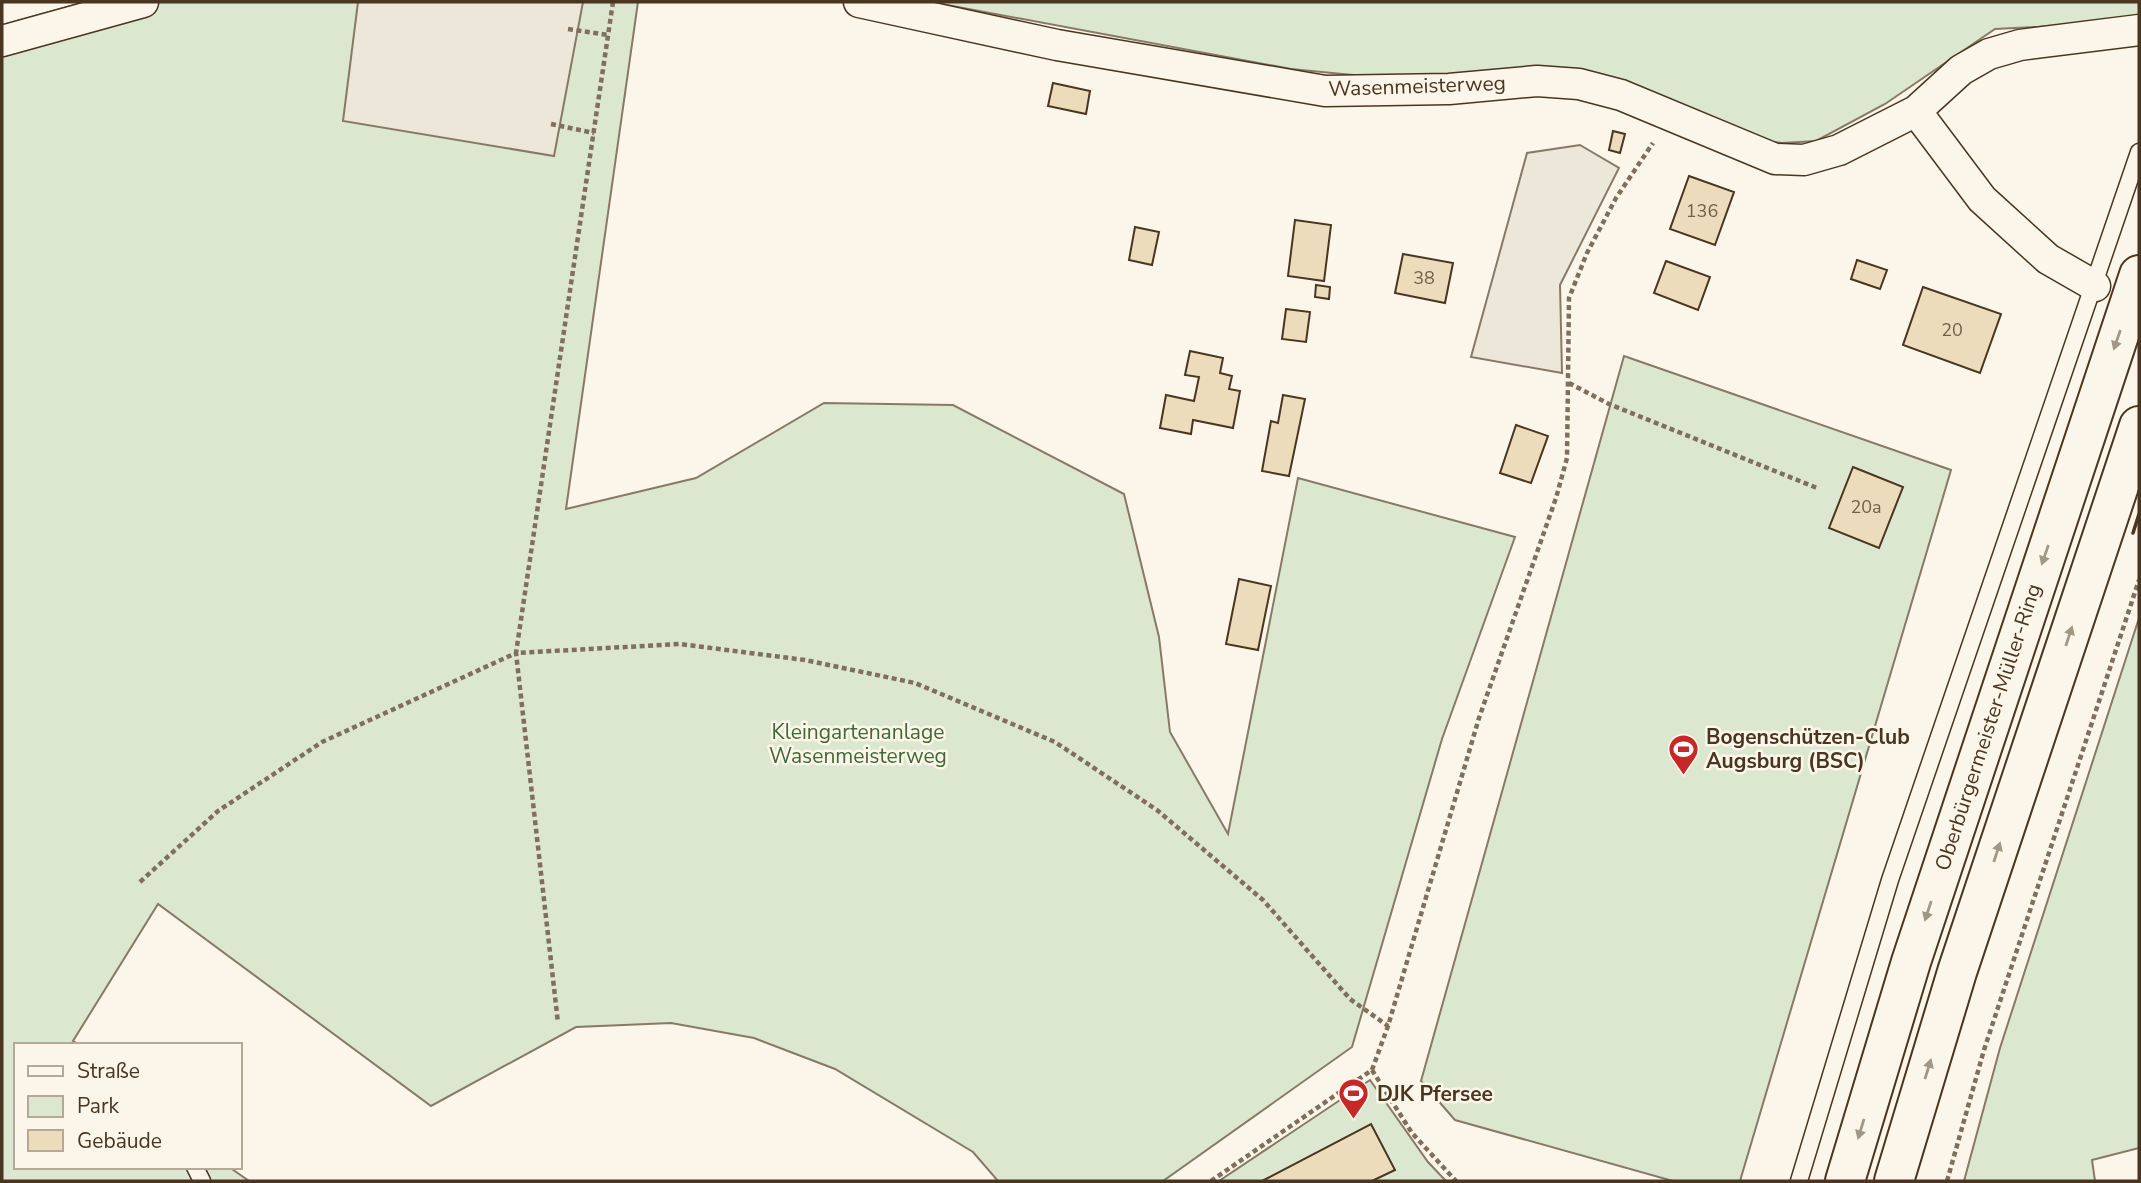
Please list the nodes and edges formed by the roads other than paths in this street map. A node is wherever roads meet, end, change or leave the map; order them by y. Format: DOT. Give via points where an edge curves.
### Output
graph roads {
  1 [pos="143,2"];
  2 [pos="859,2"];
  3 [pos="2139,30"];
  4 [pos="2,41"];
  5 [pos="1916,111"];
  6 [pos="2139,152"];
  7 [pos="2139,275"];
  8 [pos="2095,286"];
  9 [pos="2139,426"];
  10 [pos="1799,1181"];
  11 [pos="1845,1181"];
  12 [pos="1894,1181"];
  1 -- 4 [label="street"];
  2 -- 5 [label="street, Wasenmeisterweg" via="1057,45 1325,91 1449,89 1537,81 1579,84 1621,95 1775,159 1804,160 1839,150"];
  3 -- 5 [label="street, Wasenmeisterweg" via="2020,45 1989,54 1961,69"];
  5 -- 8 [label="street" via="1982,199 2048,259"];
  6 -- 8 [label="lane"];
  7 -- 11 [label="highway, Oberbürgermeister-Müller-Ring, one-way" via="1915,949"];
  8 -- 10 [label="lane" via="1891,880"];
  12 -- 9 [label="highway, one-way" via="1957,972"];
}
